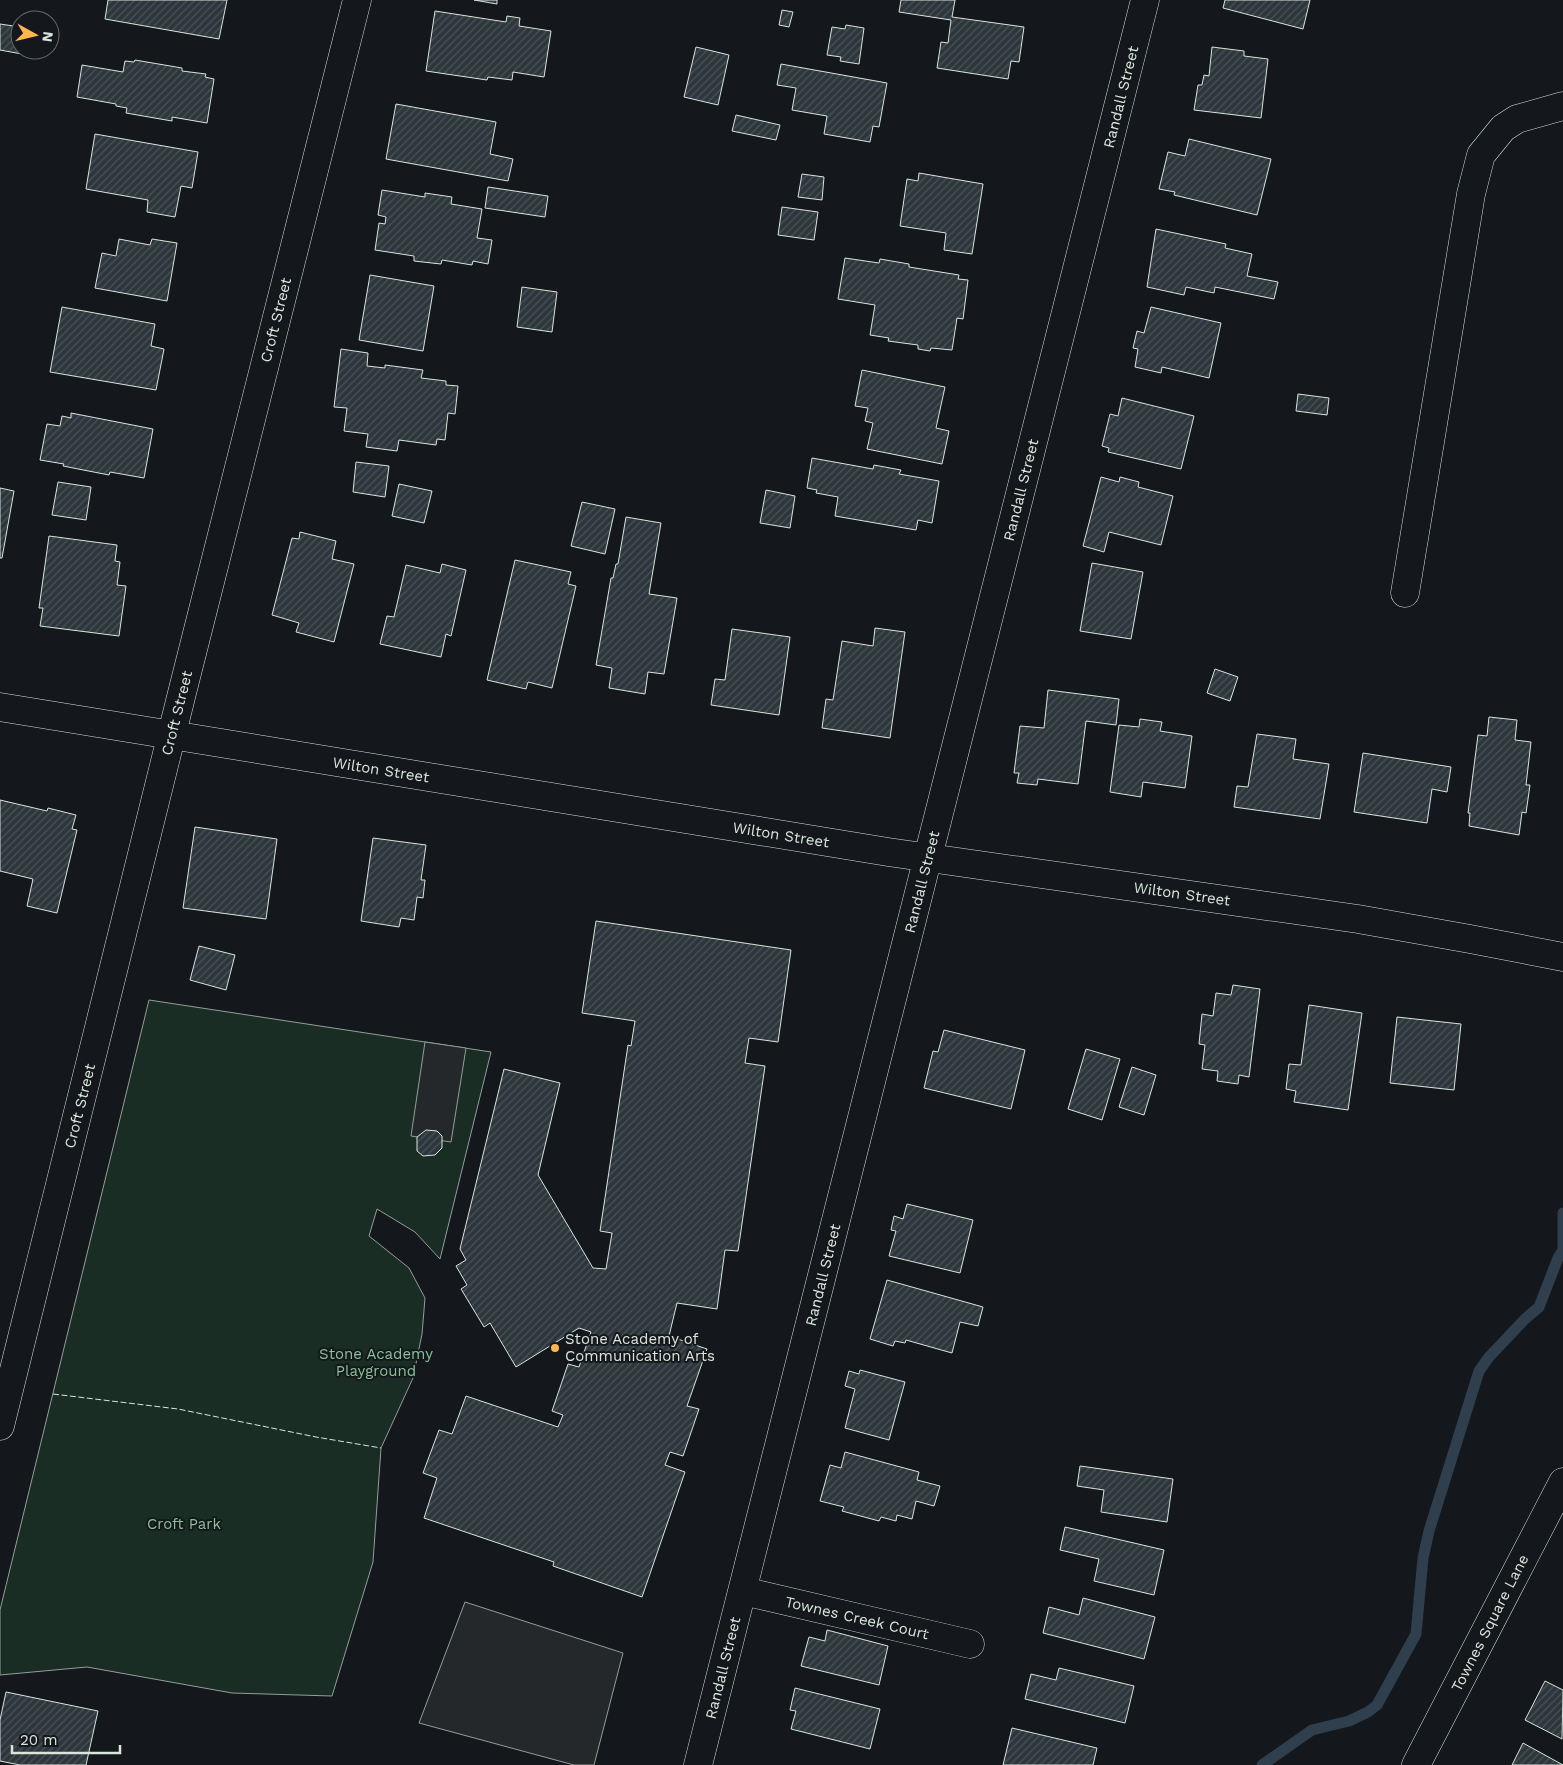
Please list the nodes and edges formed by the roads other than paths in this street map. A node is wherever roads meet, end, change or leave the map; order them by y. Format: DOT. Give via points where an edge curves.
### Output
graph roads {
  1 [pos="357,0"];
  2 [pos="1145,0"];
  3 [pos="1563,106"];
  4 [pos="1405,593"];
  5 [pos="0,707"];
  6 [pos="172,736"];
  7 [pos="928,858"];
  8 [pos="1563,957"];
  9 [pos="0,1426"];
  10 [pos="1563,1482"];
  11 [pos="743,1591"];
  12 [pos="970,1644"];
  13 [pos="698,1765"];
  14 [pos="1416,1765"];
  1 -- 6 [label="street, Croft Street"];
  2 -- 7 [label="street, Randall Street"];
  3 -- 4 [label="street" via="1517,119 1503,128 1481,155 1471,194"];
  5 -- 6 [label="street, Wilton Street"];
  6 -- 7 [label="street, Wilton Street"];
  6 -- 9 [label="street, Croft Street"];
  7 -- 8 [label="street, Wilton Street" via="1358,919"];
  7 -- 11 [label="street, Randall Street"];
  10 -- 14 [label="street, Townes Square Lane"];
  11 -- 12 [label="street, Townes Creek Court"];
  11 -- 13 [label="street, Randall Street"];
}
